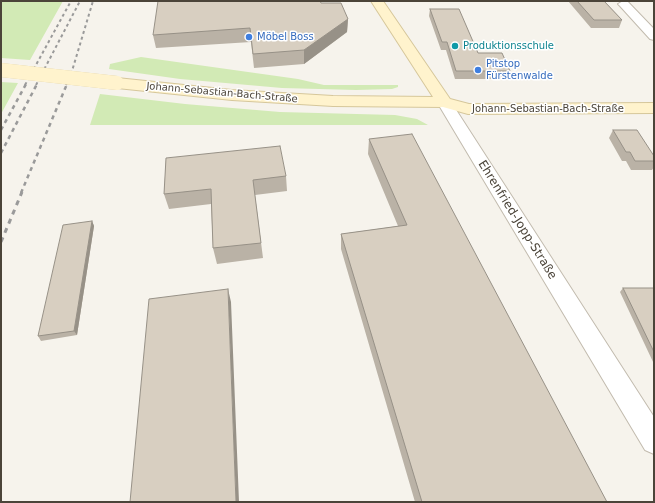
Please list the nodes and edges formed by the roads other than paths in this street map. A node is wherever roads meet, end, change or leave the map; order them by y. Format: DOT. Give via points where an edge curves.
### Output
graph roads {
  1 [pos="377,1"];
  2 [pos="624,4"];
  3 [pos="654,36"];
  4 [pos="1,70"];
  5 [pos="654,98"];
  6 [pos="444,102"];
  7 [pos="654,108"];
  8 [pos="654,441"];
  1 -- 6 [label="street, Ehrenfried-Jopp-Straße"];
  2 -- 3 [label="street"];
  4 -- 6 [label="street, Johann-Sebastian-Bach-Straße, bridge" via="263,97 333,101"];
  5 -- 6 [label="street, Johann-Sebastian-Bach-Straße" via="460,97"];
  6 -- 7 [label="street, Johann-Sebastian-Bach-Straße" via="468,109"];
  6 -- 8 [label="street, Ehrenfried-Jopp-Straße"];
}
